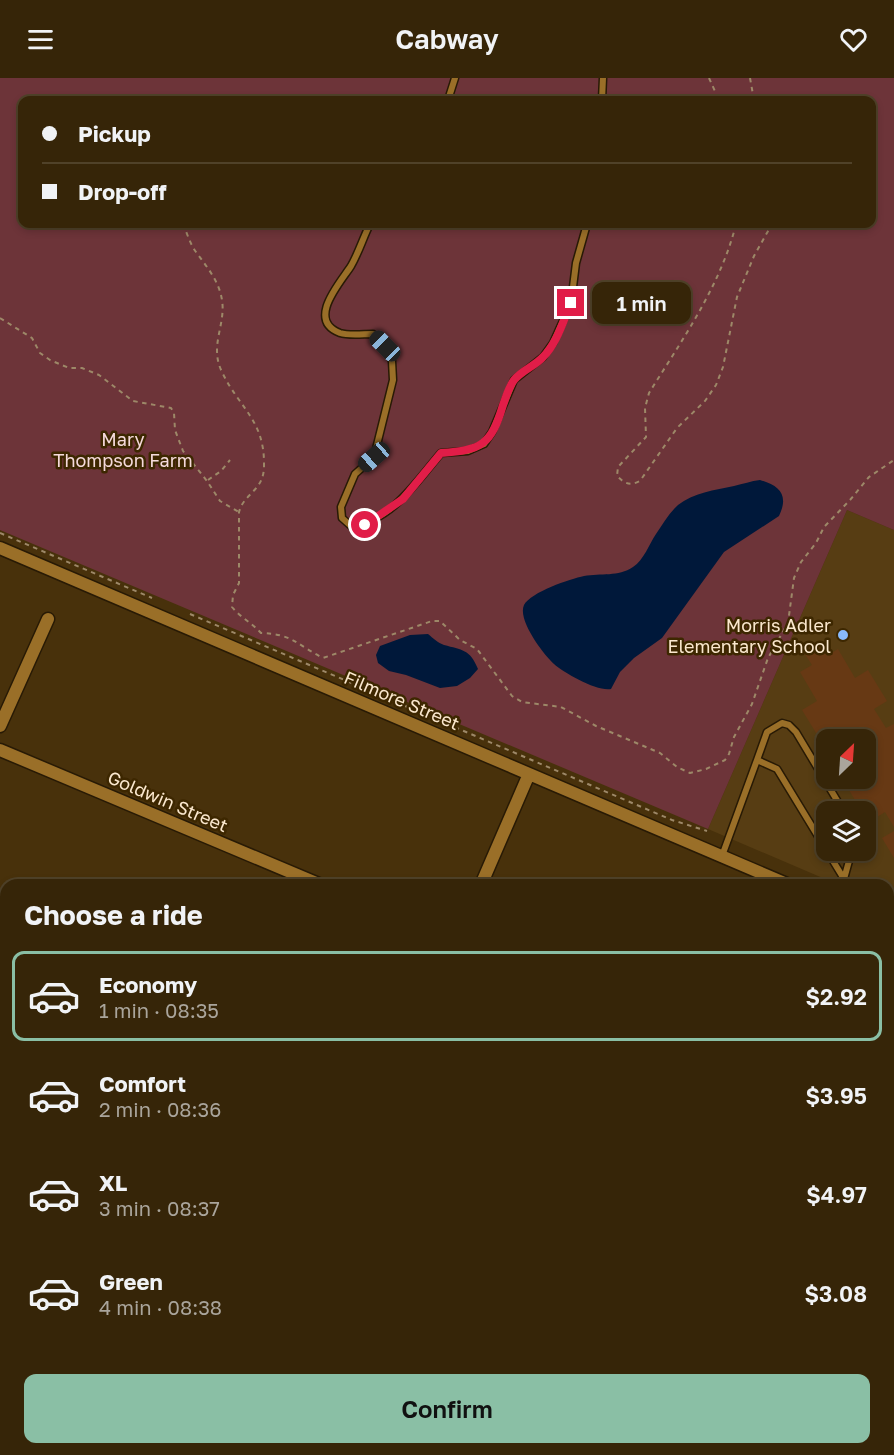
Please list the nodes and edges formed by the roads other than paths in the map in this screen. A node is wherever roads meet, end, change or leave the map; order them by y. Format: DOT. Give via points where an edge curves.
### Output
graph roads {
  1 [pos="455,78"];
  2 [pos="603,78"];
  3 [pos="449,96"];
  4 [pos="602,96"];
  5 [pos="369,228"];
  6 [pos="586,228"];
  7 [pos="0,548"];
  8 [pos="48,619"];
  9 [pos="0,726"];
  10 [pos="0,750"];
  11 [pos="757,760"];
  12 [pos="529,774"];
  13 [pos="837,801"];
  14 [pos="722,856"];
  15 [pos="849,861"];
  16 [pos="307,879"];
  17 [pos="484,879"];
  18 [pos="775,879"];
  19 [pos="840,879"];
  20 [pos="843,879"];
  1 -- 3 [label="lane"];
  2 -- 4 [label="lane"];
  5 -- 6 [label="lane" via="362,248 333,292 324,315 331,327 341,333 373,334 392,361 393,380 374,457 355,474 341,507 342,518 351,526 365,525 403,499 441,453 468,451 484,444 500,417 514,380 543,357 553,343 571,303"];
  7 -- 12 [label="street, Filmore Street"];
  8 -- 9 [label="street"];
  10 -- 16 [label="street, Goldwin Street"];
  11 -- 13 [label="lane" via="767,732 782,723 789,725"];
  11 -- 14 [label="lane"];
  11 -- 19 [label="lane" via="777,769"];
  12 -- 14 [label="street, Filmore Street"];
  12 -- 17 [label="street"];
  14 -- 18 [label="street, Filmore Street"];
  15 -- 20 [label="lane"];
}
